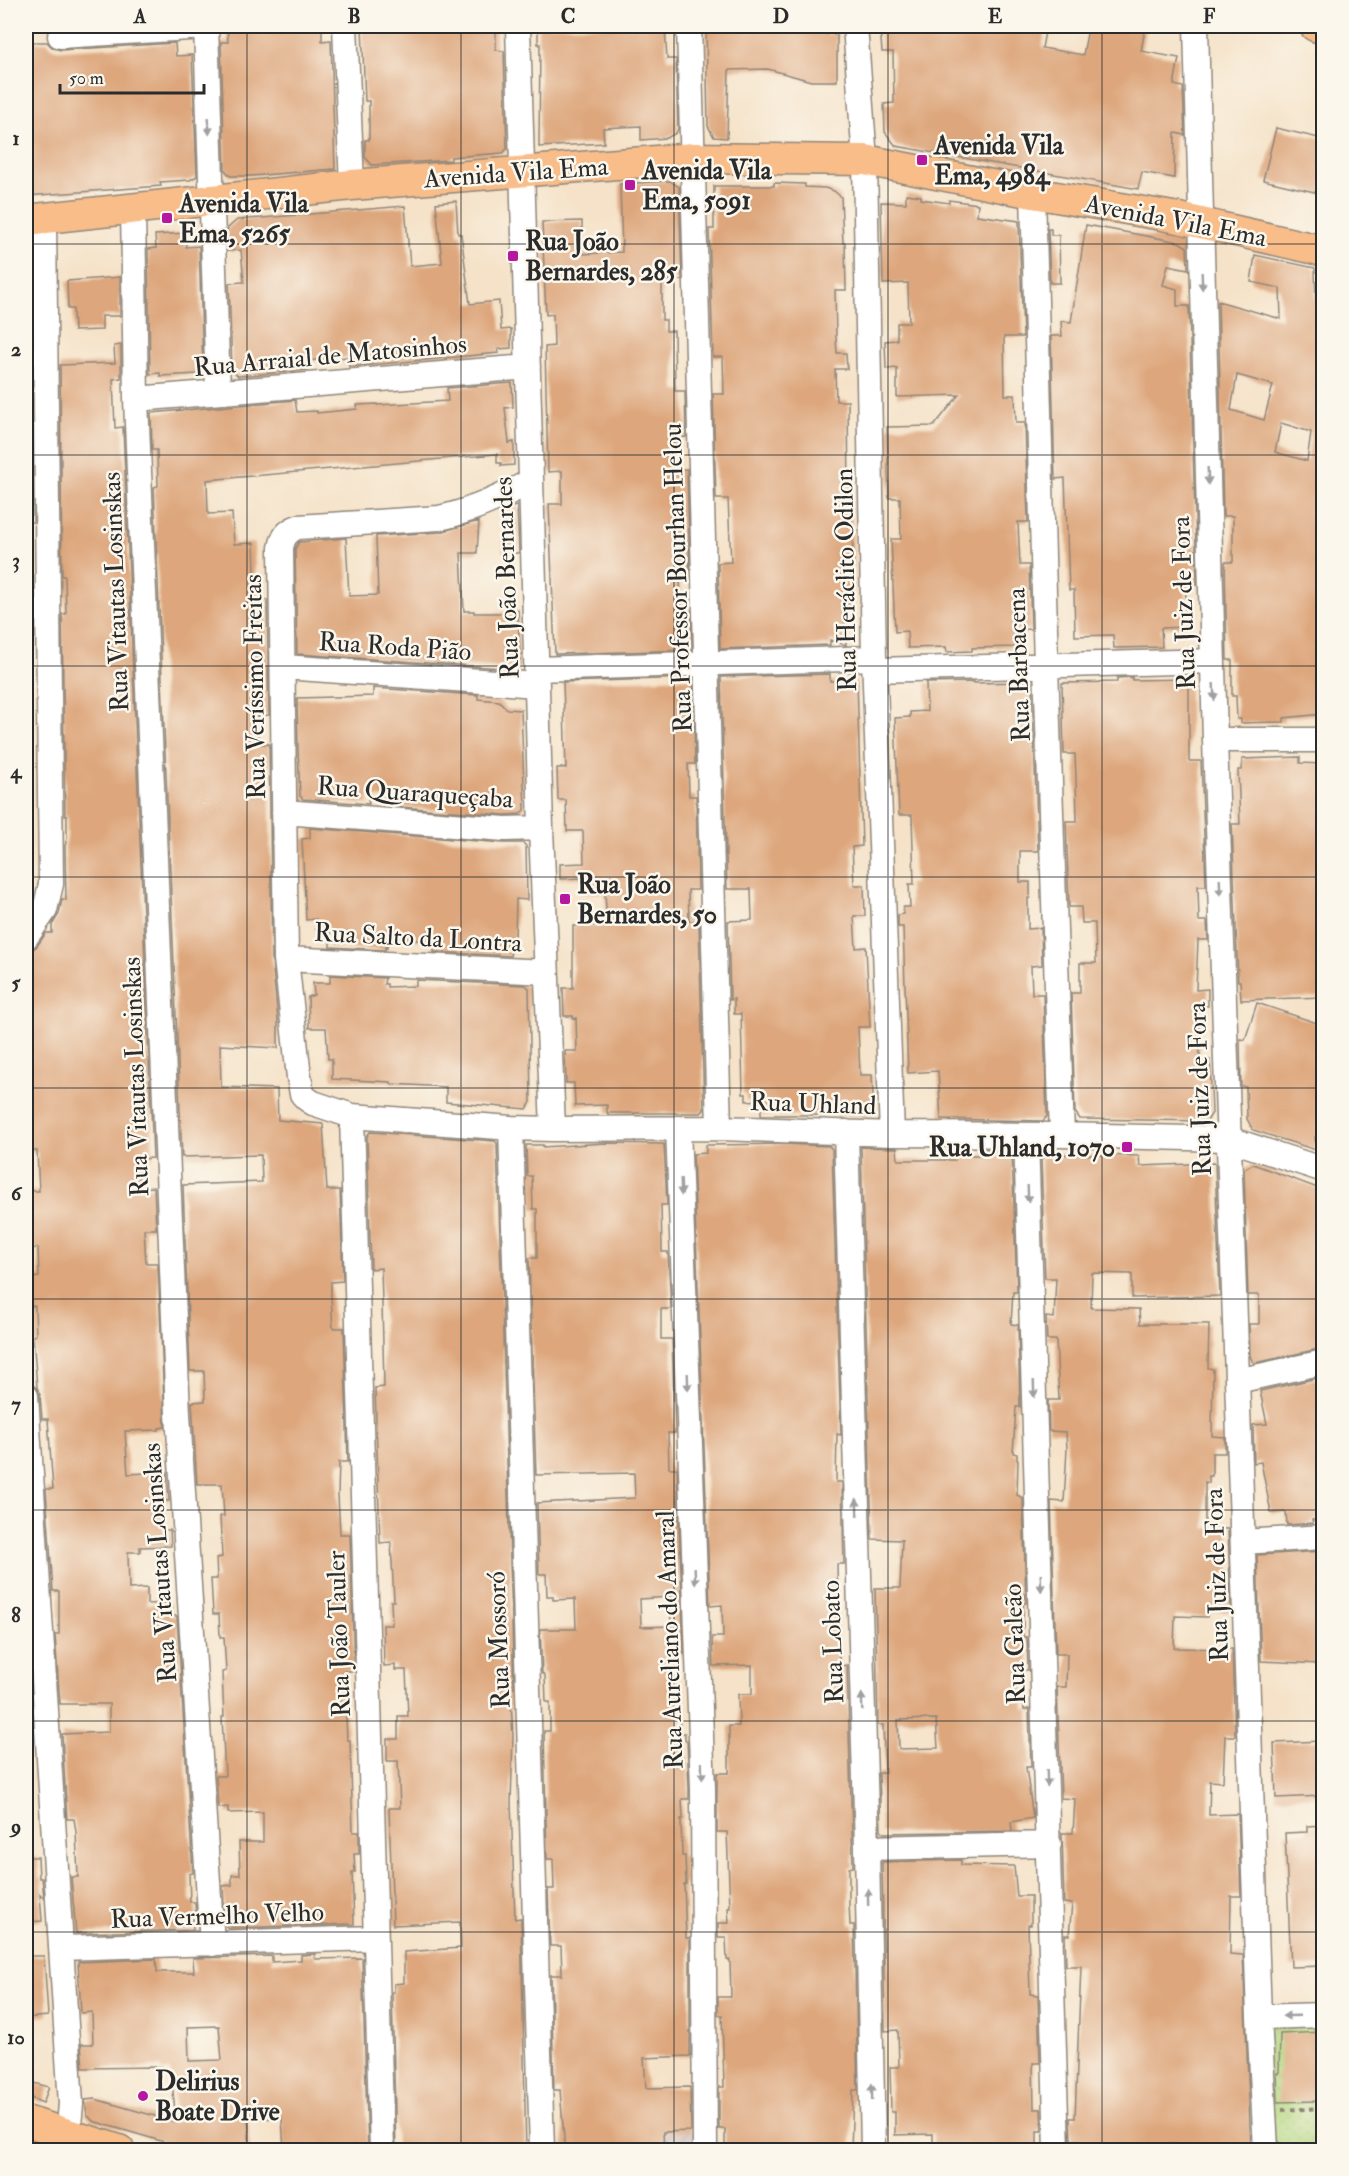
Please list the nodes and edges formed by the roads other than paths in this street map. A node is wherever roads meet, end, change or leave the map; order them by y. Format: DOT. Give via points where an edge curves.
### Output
graph roads {
  1 [pos="206,26"];
  2 [pos="345,26"];
  3 [pos="518,26"];
  4 [pos="689,26"];
  5 [pos="855,26"];
  6 [pos="1193,26"];
  7 [pos="1315,26"];
  8 [pos="1323,29"];
  9 [pos="60,36"];
  10 [pos="694,158"];
  11 [pos="865,160"];
  12 [pos="524,172"];
  13 [pos="352,185"];
  14 [pos="1033,193"];
  15 [pos="212,199"];
  16 [pos="133,208"];
  17 [pos="35,219"];
  18 [pos="1201,222"];
  19 [pos="1323,250"];
  20 [pos="528,367"];
  21 [pos="218,392"];
  22 [pos="136,399"];
  23 [pos="531,481"];
  24 [pos="1213,661"];
  25 [pos="708,664"];
  26 [pos="874,664"];
  27 [pos="1046,666"];
  28 [pos="284,667"];
  29 [pos="537,677"];
  30 [pos="1215,740"];
  31 [pos="1323,740"];
  32 [pos="284,812"];
  33 [pos="542,828"];
  34 [pos="26,938"];
  35 [pos="286,959"];
  36 [pos="546,972"];
  37 [pos="302,1094"];
  38 [pos="352,1116"];
  39 [pos="511,1128"];
  40 [pos="678,1128"];
  41 [pos="719,1128"];
  42 [pos="553,1129"];
  43 [pos="846,1132"];
  44 [pos="892,1134"];
  45 [pos="1026,1135"];
  46 [pos="1062,1135"];
  47 [pos="1230,1139"];
  48 [pos="1323,1170"];
  49 [pos="1323,1362"];
  50 [pos="1237,1381"];
  51 [pos="26,1396"];
  52 [pos="1323,1538"];
  53 [pos="1243,1542"];
  54 [pos="36,1707"];
  55 [pos="1049,1844"];
  56 [pos="867,1848"];
  57 [pos="375,1938"];
  58 [pos="212,1944"];
  59 [pos="61,1948"];
  60 [pos="1323,2015"];
  61 [pos="1259,2017"];
  62 [pos="26,2121"];
  63 [pos="68,2136"];
  64 [pos="119,2151"];
  65 [pos="382,2151"];
  66 [pos="542,2151"];
  67 [pos="705,2151"];
  68 [pos="873,2151"];
  69 [pos="1057,2151"];
  70 [pos="1266,2151"];
  1 -- 9 [label="street"];
  1 -- 15 [label="street, one-way"];
  2 -- 13 [label="street"];
  3 -- 12 [label="street, Rua João Bernardes"];
  4 -- 10 [label="street, Rua Professor Bourhan Helou"];
  5 -- 11 [label="street, Rua Heráclito Odilon"];
  6 -- 18 [label="street, Rua Juiz de Fora"];
  7 -- 8 [label="main road"];
  10 -- 11 [label="main road, Avenida Vila Ema"];
  10 -- 12 [label="main road, Avenida Vila Ema"];
  10 -- 25 [label="street, Rua Professor Bourhan Helou"];
  11 -- 14 [label="main road, Avenida Vila Ema"];
  11 -- 26 [label="street, Rua Heráclito Odilon"];
  12 -- 13 [label="main road, Avenida Vila Ema"];
  12 -- 20 [label="street, Rua João Bernardes"];
  13 -- 15 [label="main road, Avenida Vila Ema"];
  14 -- 18 [label="main road, Avenida Vila Ema"];
  14 -- 27 [label="street, Rua Barbacena"];
  15 -- 16 [label="main road, Avenida Vila Ema"];
  15 -- 21 [label="street"];
  16 -- 17 [label="main road, Avenida Vila Ema"];
  16 -- 22 [label="street, Rua Vitautas Losinskas"];
  17 -- 34 [label="street" via="51,884 45,910"];
  18 -- 19 [label="main road, Avenida Vila Ema"];
  18 -- 24 [label="street, Rua Juiz de Fora, one-way"];
  20 -- 21 [label="street, Rua Arraial de Matosinhos"];
  20 -- 23 [label="street, Rua João Bernardes"];
  21 -- 22 [label="street, Rua Arraial de Matosinhos"];
  22 -- 58 [label="street, Rua Vitautas Losinskas" via="177,1402"];
  23 -- 28 [label="street, Rua Veríssimo Freitas" via="507,495 439,518 291,530 281,548"];
  23 -- 29 [label="street, Rua João Bernardes"];
  24 -- 27 [label="street, Rua Roda Pião"];
  24 -- 30 [label="street, Rua Juiz de Fora, one-way"];
  25 -- 26 [label="street, Rua Roda Pião"];
  25 -- 29 [label="street, Rua Roda Pião"];
  25 -- 41 [label="street, Rua Professor Bourhan Helou"];
  26 -- 27 [label="street, Rua Roda Pião"];
  26 -- 44 [label="street, Rua Heráclito Odilon"];
  27 -- 46 [label="street, Rua Barbacena"];
  28 -- 29 [label="street, Rua Roda Pião"];
  28 -- 32 [label="street, Rua Veríssimo Freitas"];
  29 -- 33 [label="street, Rua João Bernardes"];
  30 -- 31 [label="street"];
  30 -- 47 [label="street, Rua Juiz de Fora, one-way"];
  32 -- 33 [label="street, Rua Quaraqueçaba" via="505,829"];
  32 -- 35 [label="street, Rua Veríssimo Freitas"];
  33 -- 36 [label="street, Rua João Bernardes"];
  35 -- 36 [label="street, Rua Salto da Lontra"];
  35 -- 37 [label="street, Rua Veríssimo Freitas"];
  36 -- 42 [label="street, Rua João Bernardes"];
  37 -- 38 [label="street, Rua Uhland" via="313,1103"];
  38 -- 39 [label="street, Rua Uhland"];
  38 -- 57 [label="street, Rua João Tauler"];
  39 -- 42 [label="street, Rua Uhland"];
  39 -- 66 [label="street, Rua Mossoró"];
  40 -- 41 [label="street, Rua Uhland"];
  40 -- 42 [label="street, Rua Uhland"];
  40 -- 67 [label="street, Rua Aureliano do Amaral, one-way" via="703,1789"];
  41 -- 43 [label="street, Rua Uhland"];
  43 -- 44 [label="street, Rua Uhland"];
  56 -- 43 [label="street, Rua Lobato, one-way"];
  44 -- 45 [label="street, Rua Uhland"];
  45 -- 46 [label="street, Rua Uhland"];
  45 -- 55 [label="street, Rua Galeão, one-way"];
  46 -- 47 [label="street, Rua Uhland"];
  47 -- 48 [label="street, Rua Uhland"];
  47 -- 50 [label="street, Rua Juiz de Fora"];
  49 -- 50 [label="street"];
  50 -- 53 [label="street, Rua Juiz de Fora"];
  51 -- 54 [label="street"];
  52 -- 53 [label="street"];
  53 -- 61 [label="street, Rua Juiz de Fora"];
  54 -- 59 [label="street"];
  55 -- 56 [label="street"];
  55 -- 69 [label="street, Rua Galeão"];
  68 -- 56 [label="street, Rua Lobato, one-way"];
  57 -- 58 [label="street, Rua Vermelho Velho"];
  57 -- 65 [label="street, Rua João Tauler"];
  58 -- 59 [label="street, Rua Vermelho Velho"];
  59 -- 63 [label="street" via="70,2104"];
  60 -- 61 [label="street, one-way"];
  61 -- 70 [label="street, Rua Juiz de Fora"];
  62 -- 63 [label="main road"];
  63 -- 64 [label="main road"];
}
